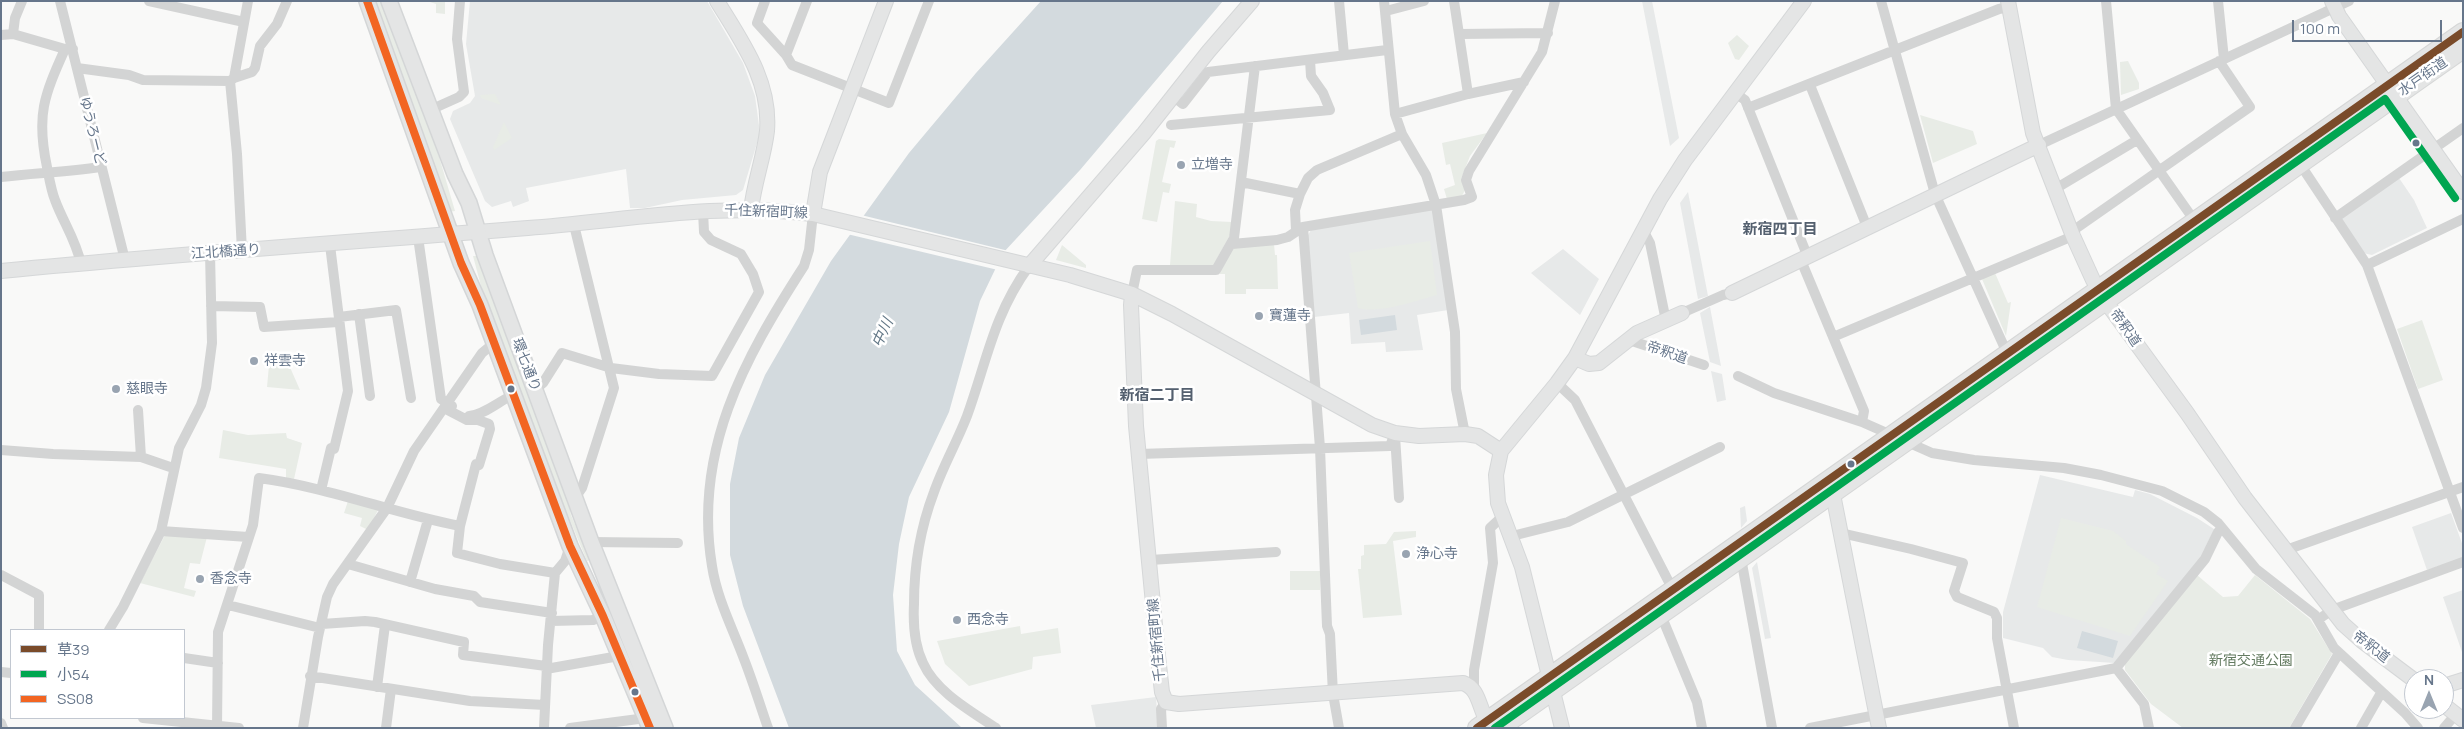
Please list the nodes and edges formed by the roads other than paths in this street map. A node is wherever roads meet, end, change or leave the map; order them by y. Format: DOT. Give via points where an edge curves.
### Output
graph roads {
  1 [pos="22,1"];
  2 [pos="60,1"];
  3 [pos="149,1"];
  4 [pos="248,1"];
  5 [pos="287,1"];
  6 [pos="366,1"];
  7 [pos="389,1"];
  8 [pos="460,1"];
  9 [pos="717,1"];
  10 [pos="765,1"];
  11 [pos="807,1"];
  12 [pos="886,1"];
  13 [pos="929,1"];
  14 [pos="1252,1"];
  15 [pos="1339,1"];
  16 [pos="1424,1"];
  17 [pos="1454,1"];
  18 [pos="1555,1"];
  19 [pos="1804,1"];
  20 [pos="1881,1"];
  21 [pos="2106,1"];
  22 [pos="2218,1"];
  23 [pos="2348,1"];
  24 [pos="2010,3"];
  25 [pos="2332,5"];
  26 [pos="1385,6"];
  27 [pos="244,22"];
  28 [pos="2463,32"];
  29 [pos="1548,33"];
  30 [pos="13,34"];
  31 [pos="1460,34"];
  32 [pos="1,35"];
  33 [pos="69,49"];
  34 [pos="2463,49"];
  35 [pos="1387,50"];
  36 [pos="1894,50"];
  37 [pos="786,55"];
  38 [pos="1344,56"];
  39 [pos="1310,60"];
  40 [pos="2222,60"];
  41 [pos="1255,66"];
  42 [pos="77,68"];
  43 [pos="232,79"];
  44 [pos="1524,82"];
  45 [pos="1810,85"];
  46 [pos="852,89"];
  47 [pos="2391,91"];
  48 [pos="1734,93"];
  49 [pos="1468,94"];
  50 [pos="1173,96"];
  51 [pos="1748,108"];
  52 [pos="2116,109"];
  53 [pos="430,110"];
  54 [pos="1395,114"];
  55 [pos="1249,118"];
  56 [pos="1171,125"];
  57 [pos="2463,128"];
  58 [pos="1402,134"];
  59 [pos="2137,140"];
  60 [pos="2038,145"];
  61 [pos="2433,150"];
  62 [pos="2300,164"];
  63 [pos="100,167"];
  64 [pos="2158,171"];
  65 [pos="48,172"];
  66 [pos="1,177"];
  67 [pos="1241,182"];
  68 [pos="2055,189"];
  69 [pos="2463,192"];
  70 [pos="1300,194"];
  71 [pos="1935,194"];
  72 [pos="1436,205"];
  73 [pos="751,210"];
  74 [pos="703,211"];
  75 [pos="813,214"];
  76 [pos="2335,218"];
  77 [pos="2463,219"];
  78 [pos="2194,220"];
  79 [pos="574,225"];
  80 [pos="1867,227"];
  81 [pos="1300,229"];
  82 [pos="1643,230"];
  83 [pos="478,232"];
  84 [pos="2072,234"];
  85 [pos="452,235"];
  86 [pos="418,237"];
  87 [pos="1232,244"];
  88 [pos="330,245"];
  89 [pos="242,251"];
  90 [pos="210,253"];
  91 [pos="1803,257"];
  92 [pos="125,260"];
  93 [pos="81,264"];
  94 [pos="2367,264"];
  95 [pos="1025,265"];
  96 [pos="1,271"];
  97 [pos="1973,279"];
  98 [pos="1732,293"];
  99 [pos="1132,294"];
  100 [pos="2102,295"];
  101 [pos="211,306"];
  102 [pos="1682,313"];
  103 [pos="359,314"];
  104 [pos="339,319"];
  105 [pos="1666,321"];
  106 [pos="1833,337"];
  107 [pos="1629,340"];
  108 [pos="494,343"];
  109 [pos="2007,353"];
  110 [pos="1575,358"];
  111 [pos="1704,365"];
  112 [pos="611,368"];
  113 [pos="1738,376"];
  114 [pos="1557,383"];
  115 [pos="536,389"];
  116 [pos="514,395"];
  117 [pos="370,396"];
  118 [pos="1316,396"];
  119 [pos="411,398"];
  120 [pos="446,406"];
  121 [pos="138,410"];
  122 [pos="1862,422"];
  123 [pos="1395,433"];
  124 [pos="1465,434"];
  125 [pos="1891,435"];
  126 [pos="1908,441"];
  127 [pos="1720,447"];
  128 [pos="1320,448"];
  129 [pos="1,450"];
  130 [pos="1501,451"];
  131 [pos="1139,454"];
  132 [pos="141,457"];
  133 [pos="173,468"];
  134 [pos="1831,486"];
  135 [pos="2463,487"];
  136 [pos="321,490"];
  137 [pos="2450,491"];
  138 [pos="1623,494"];
  139 [pos="575,498"];
  140 [pos="1399,498"];
  141 [pos="387,508"];
  142 [pos="1503,516"];
  143 [pos="428,520"];
  144 [pos="460,526"];
  145 [pos="2463,528"];
  146 [pos="2223,529"];
  147 [pos="161,530"];
  148 [pos="1841,533"];
  149 [pos="1512,536"];
  150 [pos="248,537"];
  151 [pos="591,542"];
  152 [pos="678,543"];
  153 [pos="570,546"];
  154 [pos="2286,550"];
  155 [pos="1276,552"];
  156 [pos="1734,555"];
  157 [pos="1150,560"];
  158 [pos="2463,562"];
  159 [pos="348,564"];
  160 [pos="555,573"];
  161 [pos="1,575"];
  162 [pos="410,582"];
  163 [pos="1673,590"];
  164 [pos="228,605"];
  165 [pos="2332,610"];
  166 [pos="1661,615"];
  167 [pos="604,616"];
  168 [pos="551,617"];
  169 [pos="2319,619"];
  170 [pos="385,625"];
  171 [pos="321,626"];
  172 [pos="39,629"];
  173 [pos="109,629"];
  174 [pos="2339,653"];
  175 [pos="619,656"];
  176 [pos="185,658"];
  177 [pos="218,663"];
  178 [pos="546,667"];
  179 [pos="2116,668"];
  180 [pos="2404,672"];
  181 [pos="310,676"];
  182 [pos="1550,684"];
  183 [pos="377,687"];
  184 [pos="391,689"];
  185 [pos="2006,689"];
  186 [pos="1474,691"];
  187 [pos="2381,693"];
  188 [pos="1333,694"];
  189 [pos="1166,702"];
  190 [pos="545,705"];
  191 [pos="2459,717"];
  192 [pos="151,719"];
  193 [pos="1878,721"];
  194 [pos="1,723"];
  195 [pos="648,723"];
  196 [pos="1488,725"];
  197 [pos="217,727"];
  198 [pos="3,728"];
  199 [pos="239,728"];
  200 [pos="303,728"];
  201 [pos="386,728"];
  202 [pos="544,728"];
  203 [pos="570,728"];
  204 [pos="665,728"];
  205 [pos="768,728"];
  206 [pos="996,728"];
  207 [pos="1162,728"];
  208 [pos="1339,728"];
  209 [pos="1562,728"];
  210 [pos="1702,728"];
  211 [pos="1772,728"];
  212 [pos="1810,728"];
  213 [pos="2014,728"];
  214 [pos="2149,728"];
  215 [pos="2296,728"];
  216 [pos="2361,728"];
  217 [pos="2418,728"];
  218 [pos="2444,728"];
  1 -- 30 [label="street"];
  2 -- 33 [label="street, ゆうろーど"];
  3 -- 27 [label="street"];
  4 -- 27 [label="street"];
  5 -- 43 [label="street" via="277,24 260,46 255,68"];
  6 -- 85 [label="main road, 環七通り"];
  7 -- 53 [label="main road, 環七通り"];
  8 -- 53 [label="street" via="457,39 464,92"];
  9 -- 73 [label="street" via="755,65 766,101 767,131"];
  10 -- 37 [label="street" via="757,23"];
  11 -- 37 [label="street"];
  12 -- 46 [label="street"];
  13 -- 46 [label="street" via="888,103"];
  14 -- 50 [label="street"];
  15 -- 38 [label="street"];
  16 -- 26 [label="street"];
  17 -- 31 [label="street"];
  18 -- 29 [label="street"];
  19 -- 48 [label="street"];
  20 -- 36 [label="street"];
  21 -- 52 [label="street"];
  22 -- 40 [label="street"];
  23 -- 25 [label="street"];
  24 -- 36 [label="street"];
  24 -- 60 [label="street, 帝釈道" via="2025,97"];
  25 -- 40 [label="street"];
  25 -- 47 [label="street"];
  26 -- 35 [label="street"];
  27 -- 43 [label="street"];
  28 -- 47 [label="highway, 水戸街道"];
  29 -- 31 [label="street"];
  29 -- 44 [label="street" via="1542,52"];
  30 -- 32 [label="street"];
  30 -- 33 [label="street"];
  31 -- 49 [label="street"];
  33 -- 42 [label="street, ゆうろーど"];
  33 -- 65 [label="street" via="54,70 43,105 42,146"];
  34 -- 47 [label="highway, 水戸街道"];
  35 -- 38 [label="street"];
  35 -- 54 [label="street"];
  36 -- 45 [label="street"];
  36 -- 71 [label="street"];
  37 -- 46 [label="street" via="792,65"];
  38 -- 39 [label="street"];
  39 -- 41 [label="street"];
  39 -- 55 [label="street" via="1311,76 1330,110"];
  40 -- 52 [label="street"];
  40 -- 64 [label="street" via="2250,107"];
  41 -- 50 [label="street" via="1208,72 1183,104"];
  41 -- 55 [label="street"];
  42 -- 43 [label="street" via="143,80"];
  42 -- 63 [label="street, ゆうろーど"];
  43 -- 89 [label="street"];
  44 -- 49 [label="street"];
  44 -- 72 [label="street" via="1469,171 1466,180 1472,197"];
  45 -- 51 [label="street"];
  45 -- 80 [label="street"];
  46 -- 75 [label="street" via="820,172"];
  47 -- 61 [label="street"];
  47 -- 62 [label="highway, 水戸街道"];
  47 -- 78 [label="highway, 水戸街道"];
  48 -- 51 [label="street" via="1745,100"];
  48 -- 82 [label="street" via="1680,167"];
  49 -- 54 [label="street"];
  50 -- 95 [label="street"];
  51 -- 91 [label="street"];
  52 -- 59 [label="street"];
  52 -- 60 [label="street"];
  53 -- 83 [label="main road, 環七通り"];
  54 -- 58 [label="street"];
  55 -- 56 [label="street"];
  55 -- 67 [label="street"];
  57 -- 61 [label="street"];
  58 -- 70 [label="street" via="1317,170 1308,178"];
  58 -- 72 [label="street" via="1426,175"];
  59 -- 64 [label="street"];
  59 -- 68 [label="street"];
  60 -- 68 [label="street, 帝釈道"];
  60 -- 71 [label="street"];
  61 -- 69 [label="street"];
  61 -- 76 [label="street"];
  62 -- 76 [label="street"];
  62 -- 100 [label="highway, 水戸街道"];
  63 -- 65 [label="street"];
  63 -- 92 [label="street, ゆうろーど"];
  64 -- 78 [label="street"];
  64 -- 84 [label="street"];
  65 -- 66 [label="street"];
  65 -- 93 [label="street" via="55,200 78,249"];
  67 -- 70 [label="street"];
  67 -- 87 [label="street"];
  68 -- 84 [label="street, 帝釈道"];
  70 -- 81 [label="street" via="1295,210"];
  71 -- 80 [label="street"];
  71 -- 97 [label="street"];
  72 -- 81 [label="street"];
  72 -- 124 [label="street" via="1454,332 1456,389"];
  73 -- 74 [label="street, 千住新宿町線"];
  73 -- 75 [label="street, 千住新宿町線"];
  74 -- 79 [label="street, 千住新宿町線"];
  74 -- 112 [label="street" via="704,232 711,240 741,254 759,292 722,362 712,376"];
  75 -- 95 [label="street, 千住新宿町線"];
  75 -- 205 [label="street" via="804,266 751,356 729,402 716,442 709,483 712,567"];
  76 -- 94 [label="street"];
  77 -- 94 [label="street"];
  78 -- 100 [label="highway, 水戸街道"];
  79 -- 83 [label="street, 千住新宿町線"];
  79 -- 112 [label="street"];
  80 -- 91 [label="street"];
  81 -- 87 [label="street" via="1277,240"];
  81 -- 118 [label="street"];
  82 -- 105 [label="street" via="1650,243"];
  82 -- 110 [label="street"];
  83 -- 85 [label="street, 千住新宿町線"];
  83 -- 115 [label="main road, 環七通り"];
  84 -- 97 [label="street"];
  84 -- 100 [label="street, 帝釈道"];
  85 -- 86 [label="street, 江北橋通り"];
  85 -- 108 [label="main road, 環七通り"];
  86 -- 88 [label="street, 江北橋通り"];
  86 -- 120 [label="street" via="441,399"];
  87 -- 99 [label="street" via="1216,270 1137,270"];
  88 -- 89 [label="street, 江北橋通り"];
  88 -- 104 [label="street"];
  89 -- 90 [label="street, 江北橋通り"];
  90 -- 92 [label="street, 江北橋通り"];
  90 -- 101 [label="street"];
  91 -- 98 [label="street"];
  91 -- 106 [label="street"];
  92 -- 93 [label="street, 江北橋通り"];
  93 -- 96 [label="street, 江北橋通り"];
  94 -- 137 [label="street"];
  95 -- 99 [label="street, 千住新宿町線"];
  95 -- 206 [label="street" via="988,344 966,418 928,506 916,569 915,635 923,664 942,688"];
  97 -- 106 [label="street"];
  97 -- 109 [label="street"];
  98 -- 102 [label="street"];
  99 -- 118 [label="street, 千住新宿町線"];
  99 -- 131 [label="street, 千住新宿町線"];
  100 -- 109 [label="highway, 水戸街道"];
  100 -- 126 [label="highway, 水戸街道"];
  100 -- 154 [label="street, 帝釈道" via="2247,502"];
  101 -- 104 [label="street" via="260,307 264,327"];
  101 -- 133 [label="street" via="212,343 206,388"];
  102 -- 105 [label="street"];
  103 -- 104 [label="street"];
  103 -- 117 [label="street"];
  103 -- 119 [label="street" via="396,310"];
  104 -- 136 [label="street" via="348,391"];
  105 -- 107 [label="street" via="1637,333"];
  106 -- 122 [label="street" via="1864,411"];
  107 -- 110 [label="street" via="1599,363 1589,364"];
  107 -- 111 [label="street, 帝釈道"];
  108 -- 116 [label="main road, 環七通り"];
  108 -- 120 [label="street" via="482,353"];
  109 -- 125 [label="highway, 水戸街道"];
  110 -- 114 [label="street"];
  112 -- 115 [label="street" via="562,353 543,384"];
  112 -- 139 [label="street" via="614,388 582,488"];
  113 -- 122 [label="street" via="1774,393"];
  114 -- 130 [label="street"];
  114 -- 138 [label="street" via="1575,400"];
  115 -- 139 [label="main road, 環七通り"];
  116 -- 120 [label="street" via="476,415 468,416"];
  116 -- 153 [label="main road, 環七通り"];
  118 -- 123 [label="street, 千住新宿町線" via="1372,425"];
  118 -- 128 [label="street"];
  120 -- 141 [label="street" via="414,451"];
  120 -- 144 [label="street" via="467,420 490,424"];
  121 -- 132 [label="street"];
  122 -- 125 [label="street"];
  123 -- 124 [label="street, 千住新宿町線" via="1419,436"];
  123 -- 128 [label="street" via="1390,446"];
  123 -- 140 [label="street"];
  124 -- 130 [label="street, 千住新宿町線" via="1478,436"];
  125 -- 126 [label="street"];
  125 -- 134 [label="highway, 水戸街道"];
  126 -- 134 [label="highway, 水戸街道"];
  126 -- 146 [label="street" via="1947,457 2064,468 2133,483 2174,497 2204,512"];
  127 -- 138 [label="street"];
  128 -- 131 [label="street"];
  128 -- 188 [label="street" via="1326,626 1330,634"];
  129 -- 132 [label="street"];
  130 -- 142 [label="street" via="1496,475 1498,503"];
  131 -- 157 [label="street, 千住新宿町線"];
  132 -- 133 [label="street"];
  133 -- 147 [label="street"];
  134 -- 148 [label="street"];
  134 -- 156 [label="highway, 水戸街道"];
  135 -- 137 [label="street"];
  136 -- 141 [label="street"];
  136 -- 150 [label="street" via="259,478 254,525"];
  137 -- 145 [label="street"];
  137 -- 154 [label="street"];
  138 -- 149 [label="street" via="1568,522"];
  138 -- 163 [label="street"];
  139 -- 151 [label="main road, 環七通り"];
  141 -- 143 [label="street"];
  141 -- 159 [label="street"];
  142 -- 149 [label="street"];
  142 -- 186 [label="street" via="1490,528 1492,563 1474,670"];
  143 -- 144 [label="street"];
  143 -- 162 [label="street"];
  144 -- 160 [label="street" via="457,553"];
  146 -- 169 [label="street" via="2256,569 2306,605"];
  146 -- 179 [label="street" via="2218,532 2205,559"];
  147 -- 150 [label="street"];
  147 -- 173 [label="street"];
  148 -- 185 [label="street" via="1963,563 1954,591 1957,597 1994,612"];
  148 -- 193 [label="street"];
  149 -- 182 [label="street"];
  150 -- 164 [label="street"];
  151 -- 152 [label="street"];
  151 -- 204 [label="main road, 環七通り"];
  153 -- 160 [label="street" via="565,561"];
  153 -- 167 [label="main road, 環七通り"];
  154 -- 165 [label="street, 帝釈道"];
  155 -- 157 [label="street"];
  156 -- 163 [label="highway, 水戸街道"];
  156 -- 166 [label="highway, 水戸街道"];
  156 -- 211 [label="street"];
  157 -- 189 [label="street, 千住新宿町線" via="1162,692"];
  158 -- 165 [label="street"];
  159 -- 162 [label="street"];
  159 -- 171 [label="street" via="327,597"];
  160 -- 168 [label="street"];
  161 -- 172 [label="street" via="39,595"];
  162 -- 168 [label="street" via="474,596 480,602"];
  163 -- 182 [label="highway, 水戸街道"];
  164 -- 171 [label="street"];
  164 -- 177 [label="street" via="218,632"];
  165 -- 169 [label="street"];
  165 -- 180 [label="street, 帝釈道" via="2362,641"];
  166 -- 182 [label="highway, 水戸街道"];
  166 -- 210 [label="street" via="1697,702"];
  167 -- 168 [label="street" via="593,620"];
  167 -- 175 [label="main road, 環七通り"];
  168 -- 178 [label="street"];
  169 -- 174 [label="street"];
  170 -- 171 [label="street" via="365,621"];
  170 -- 178 [label="street" via="464,642 463,655"];
  170 -- 183 [label="street"];
  171 -- 181 [label="street"];
  174 -- 187 [label="street"];
  174 -- 215 [label="street"];
  175 -- 178 [label="street"];
  175 -- 195 [label="main road, 環七通り"];
  176 -- 177 [label="street"];
  177 -- 197 [label="street"];
  178 -- 190 [label="street"];
  179 -- 185 [label="street"];
  179 -- 214 [label="street" via="2144,704"];
  181 -- 183 [label="street"];
  181 -- 200 [label="street"];
  182 -- 196 [label="highway, 水戸街道"];
  182 -- 209 [label="street"];
  183 -- 184 [label="street"];
  184 -- 190 [label="street" via="470,702"];
  184 -- 201 [label="street"];
  185 -- 193 [label="street"];
  185 -- 213 [label="street"];
  186 -- 188 [label="street, 千住新宿町線" via="1463,683"];
  186 -- 196 [label="street"];
  187 -- 216 [label="street"];
  187 -- 217 [label="street"];
  188 -- 189 [label="street, 千住新宿町線" via="1179,704"];
  188 -- 208 [label="street"];
  189 -- 207 [label="street" via="1161,709"];
  190 -- 202 [label="street"];
  191 -- 218 [label="street"];
  192 -- 197 [label="street"];
  193 -- 212 [label="street"];
  194 -- 198 [label="street"];
  195 -- 203 [label="street"];
  197 -- 199 [label="street"];
}
